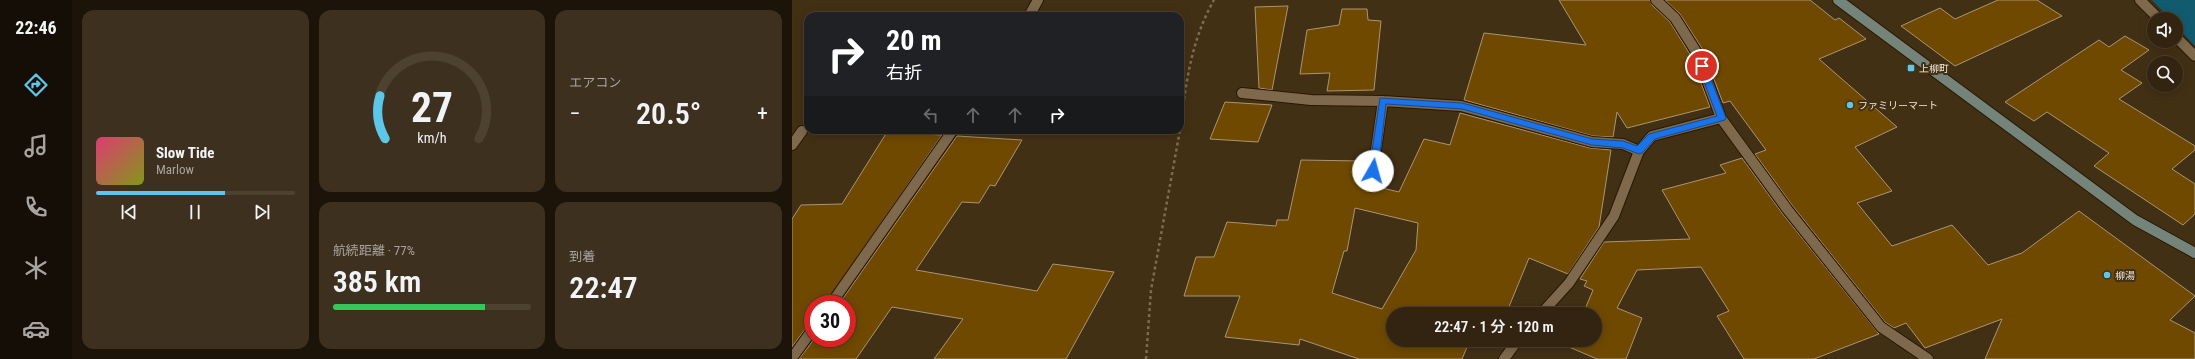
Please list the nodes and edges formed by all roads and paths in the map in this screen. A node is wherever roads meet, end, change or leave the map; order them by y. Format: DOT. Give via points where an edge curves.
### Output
graph roads {
  1 [pos="1038,0"];
  2 [pos="1214,0"];
  3 [pos="1656,0"];
  4 [pos="1838,0"];
  5 [pos="2140,0"];
  6 [pos="1031,12"];
  7 [pos="2152,12"];
  8 [pos="2183,44"];
  9 [pos="2195,56"];
  10 [pos="1242,94"];
  11 [pos="1184,98"];
  12 [pos="1383,101"];
  13 [pos="1722,118"];
  14 [pos="802,131"];
  15 [pos="950,134"];
  16 [pos="1179,134"];
  17 [pos="792,145"];
  18 [pos="1639,151"];
  19 [pos="1373,171"];
  20 [pos="2195,253"];
  21 [pos="837,295"];
  22 [pos="1547,307"];
  23 [pos="804,341"];
  24 [pos="1513,347"];
  25 [pos="792,358"];
  26 [pos="1146,359"];
  27 [pos="1504,359"];
  28 [pos="1928,359"];
  1 -- 6 [label="street"];
  2 -- 11 [label="path" via="1205,16 1188,68"];
  3 -- 13 [label="street" via="1675,18 1697,53"];
  4 -- 20 [label="street" via="2135,220"];
  5 -- 7 [label="street"];
  8 -- 9 [label="street"];
  10 -- 12 [label="street" via="1311,100"];
  12 -- 18 [label="street" via="1462,106 1592,142 1623,144"];
  12 -- 19 [label="street"];
  13 -- 18 [label="street" via="1652,136"];
  13 -- 28 [label="street" via="1787,209 1881,327"];
  14 -- 17 [label="street"];
  15 -- 21 [label="street"];
  16 -- 26 [label="path" via="1151,290"];
  18 -- 22 [label="street" via="1614,216 1569,283"];
  23 -- 25 [label="street"];
  24 -- 27 [label="street"];
}
